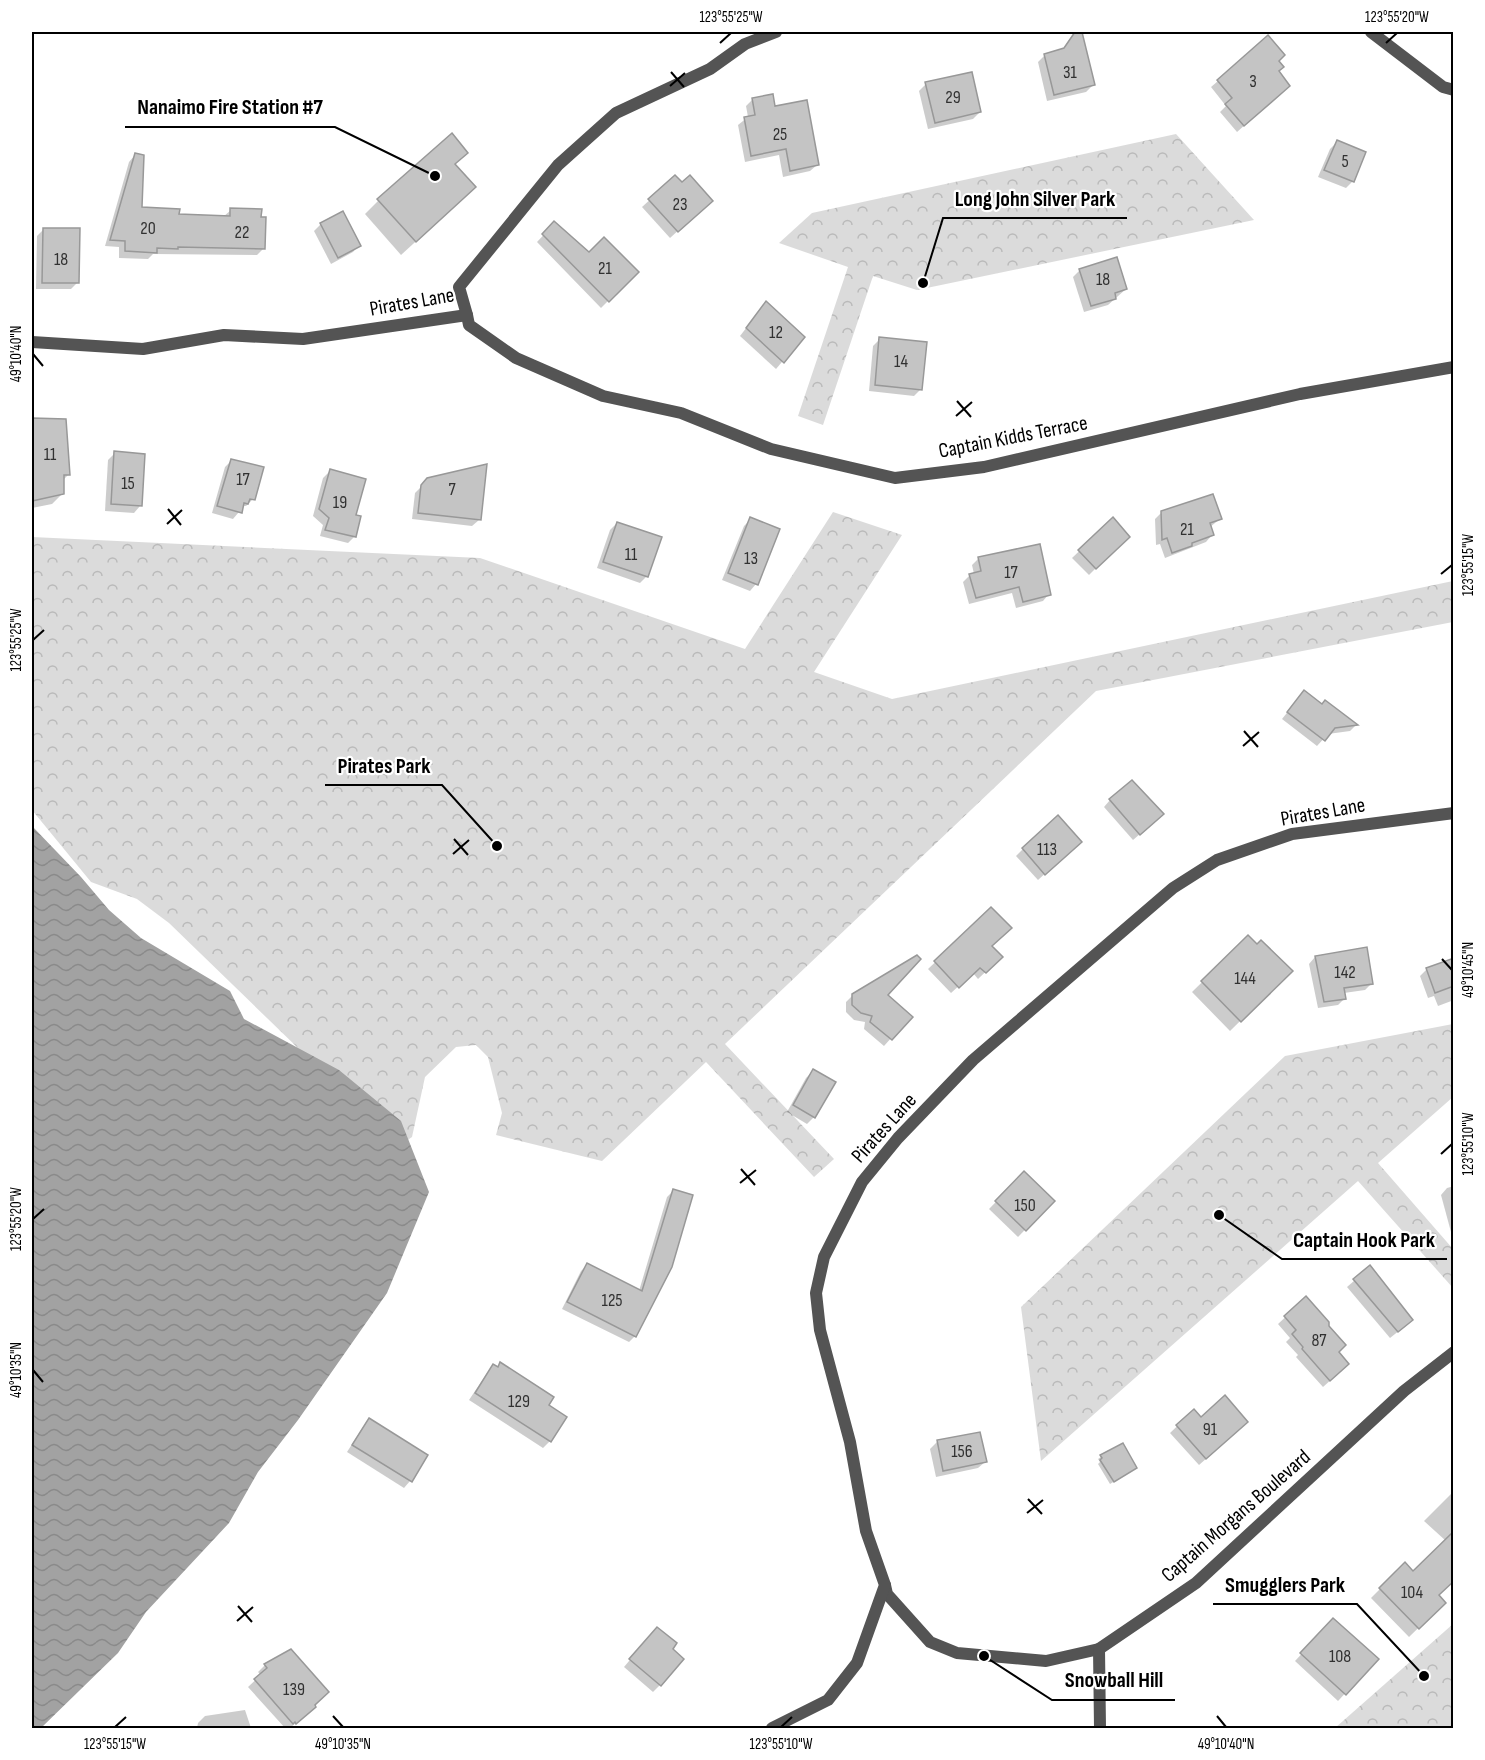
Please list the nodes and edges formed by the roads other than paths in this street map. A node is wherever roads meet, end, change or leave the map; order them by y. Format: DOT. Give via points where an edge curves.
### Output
graph roads {
  1 [pos="776,32"];
  2 [pos="1371,32"];
  3 [pos="1454,90"];
  4 [pos="467,315"];
  5 [pos="32,342"];
  6 [pos="1454,367"];
  7 [pos="1454,813"];
  8 [pos="1454,1352"];
  9 [pos="885,1585"];
  10 [pos="1099,1649"];
  11 [pos="772,1728"];
  12 [pos="1100,1728"];
  1 -- 4 [label="street, Pirates Lane" via="745,44 710,69 616,113 558,165 459,287"];
  2 -- 3 [label="street" via="1443,87"];
  4 -- 5 [label="street, Pirates Lane" via="303,339 224,335 144,349"];
  4 -- 6 [label="street, Captain Kidds Terrace" via="469,325 516,358 603,396 681,413 771,449 895,477 984,467 1300,394"];
  7 -- 9 [label="street, Pirates Lane" via="1292,834 1218,860 1173,888 973,1060 862,1182 824,1257 816,1293 820,1330 850,1442 866,1531"];
  8 -- 10 [label="street, Captain Morgans Boulevard" via="1404,1391 1196,1582"];
  9 -- 10 [label="street, Pirates Lane" via="887,1594 930,1642 957,1653 1046,1661"];
  9 -- 11 [label="street" via="857,1663 828,1700"];
  10 -- 12 [label="street"];
}
